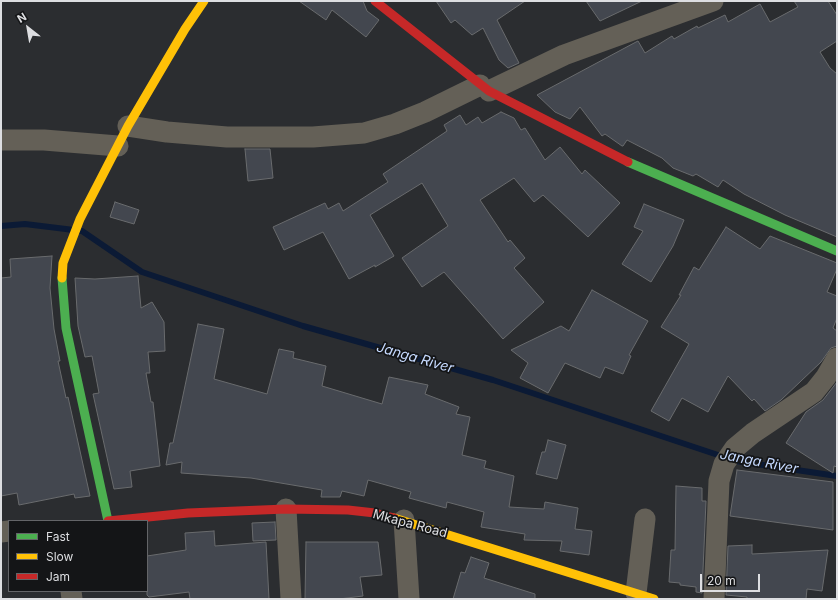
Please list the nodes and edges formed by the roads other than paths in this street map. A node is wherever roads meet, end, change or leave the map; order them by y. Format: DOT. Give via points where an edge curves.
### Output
graph roads {
  1 [pos="204,1"];
  2 [pos="713,1"];
  3 [pos="381,3"];
  4 [pos="484,88"];
  5 [pos="128,126"];
  6 [pos="1,140"];
  7 [pos="118,146"];
  8 [pos="837,251"];
  9 [pos="837,358"];
  10 [pos="286,509"];
  11 [pos="645,519"];
  12 [pos="108,520"];
  13 [pos="118,520"];
  14 [pos="404,520"];
  15 [pos="645,596"];
  16 [pos="291,599"];
  17 [pos="409,599"];
  18 [pos="714,599"];
  1 -- 5 [label="street"];
  2 -- 4 [label="street" via="564,55"];
  3 -- 4 [label="street"];
  4 -- 5 [label="street" via="395,124 364,133 313,137 226,137"];
  4 -- 8 [label="street" via="611,155"];
  5 -- 7 [label="street"];
  6 -- 7 [label="street" via="44,140"];
  7 -- 12 [label="street" via="80,219 63,263 62,287 66,328"];
  9 -- 18 [label="street" via="814,392 753,433 729,456 719,481"];
  10 -- 13 [label="street, Mkapa Road" via="188,513"];
  10 -- 14 [label="street, Mkapa Road" via="348,510"];
  10 -- 16 [label="street"];
  11 -- 15 [label="street"];
  14 -- 15 [label="street, Mkapa Road"];
  14 -- 17 [label="street"];
}
